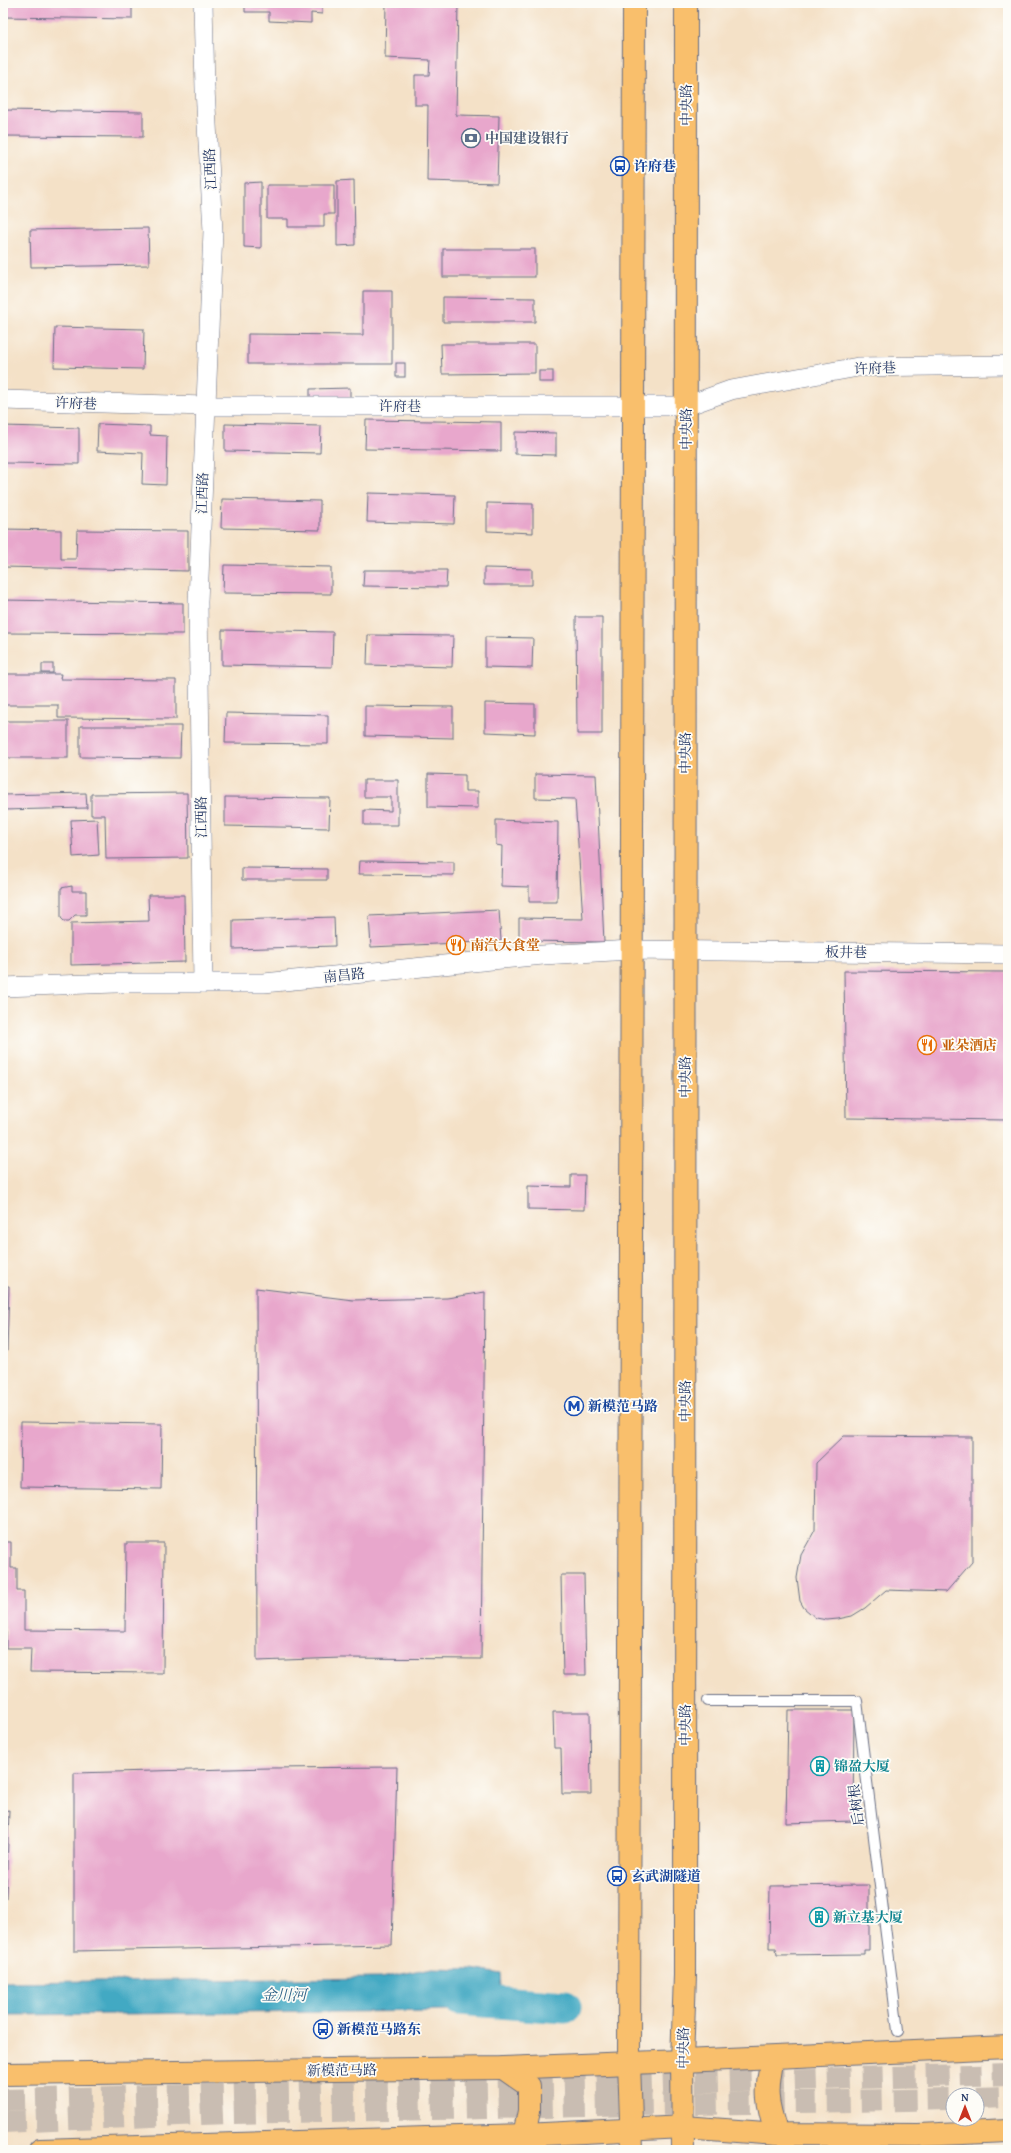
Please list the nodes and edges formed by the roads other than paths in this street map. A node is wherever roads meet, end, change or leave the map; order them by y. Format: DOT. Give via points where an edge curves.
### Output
graph roads {
  1 [pos="203,3"];
  2 [pos="634,3"];
  3 [pos="686,3"];
  4 [pos="1008,365"];
  5 [pos="3,400"];
  6 [pos="205,406"];
  7 [pos="633,406"];
  8 [pos="686,406"];
  9 [pos="685,949"];
  10 [pos="631,950"];
  11 [pos="1008,954"];
  12 [pos="203,983"];
  13 [pos="3,987"];
  14 [pos="708,1701"];
  15 [pos="898,2031"];
  16 [pos="1008,2047"];
  17 [pos="772,2058"];
  18 [pos="682,2061"];
  19 [pos="629,2062"];
  20 [pos="503,2068"];
  21 [pos="3,2074"];
  22 [pos="684,2127"];
  23 [pos="1008,2132"];
  24 [pos="777,2134"];
  25 [pos="524,2135"];
  26 [pos="632,2140"];
  27 [pos="40,2150"];
  28 [pos="683,2150"];
  1 -- 6 [label="street, 江西路" via="205,89 214,231"];
  2 -- 7 [label="main road"];
  3 -- 8 [label="main road, 中央路"];
  4 -- 8 [label="street, 许府巷" via="858,367 731,390"];
  5 -- 6 [label="street, 许府巷"];
  6 -- 7 [label="street, 许府巷"];
  6 -- 12 [label="street, 江西路" via="198,602"];
  7 -- 8 [label="street, 许府巷"];
  7 -- 10 [label="main road"];
  8 -- 9 [label="main road, 中央路"];
  9 -- 10 [label="street, 南昌路"];
  9 -- 11 [label="street, 板井巷"];
  9 -- 18 [label="main road, 中央路" via="685,1974"];
  10 -- 12 [label="street, 南昌路" via="543,955 264,983"];
  10 -- 19 [label="main road"];
  12 -- 13 [label="street, 南昌路"];
  14 -- 15 [label="lane, 后树根" via="858,1701"];
  16 -- 17 [label="main road, 新模范马路"];
  17 -- 18 [label="main road, 新模范马路"];
  17 -- 24 [label="main road" via="767,2081 767,2107"];
  18 -- 19 [label="main road, 新模范马路"];
  18 -- 22 [label="main road, 中央路"];
  19 -- 20 [label="main road, 新模范马路"];
  19 -- 26 [label="main road"];
  20 -- 21 [label="main road, 新模范马路"];
  20 -- 25 [label="main road" via="529,2086 529,2111"];
  22 -- 24 [label="main road"];
  22 -- 26 [label="main road"];
  22 -- 28 [label="main road, 中央路"];
  23 -- 24 [label="main road" via="918,2135"];
  25 -- 26 [label="main road"];
  25 -- 27 [label="main road"];
}
